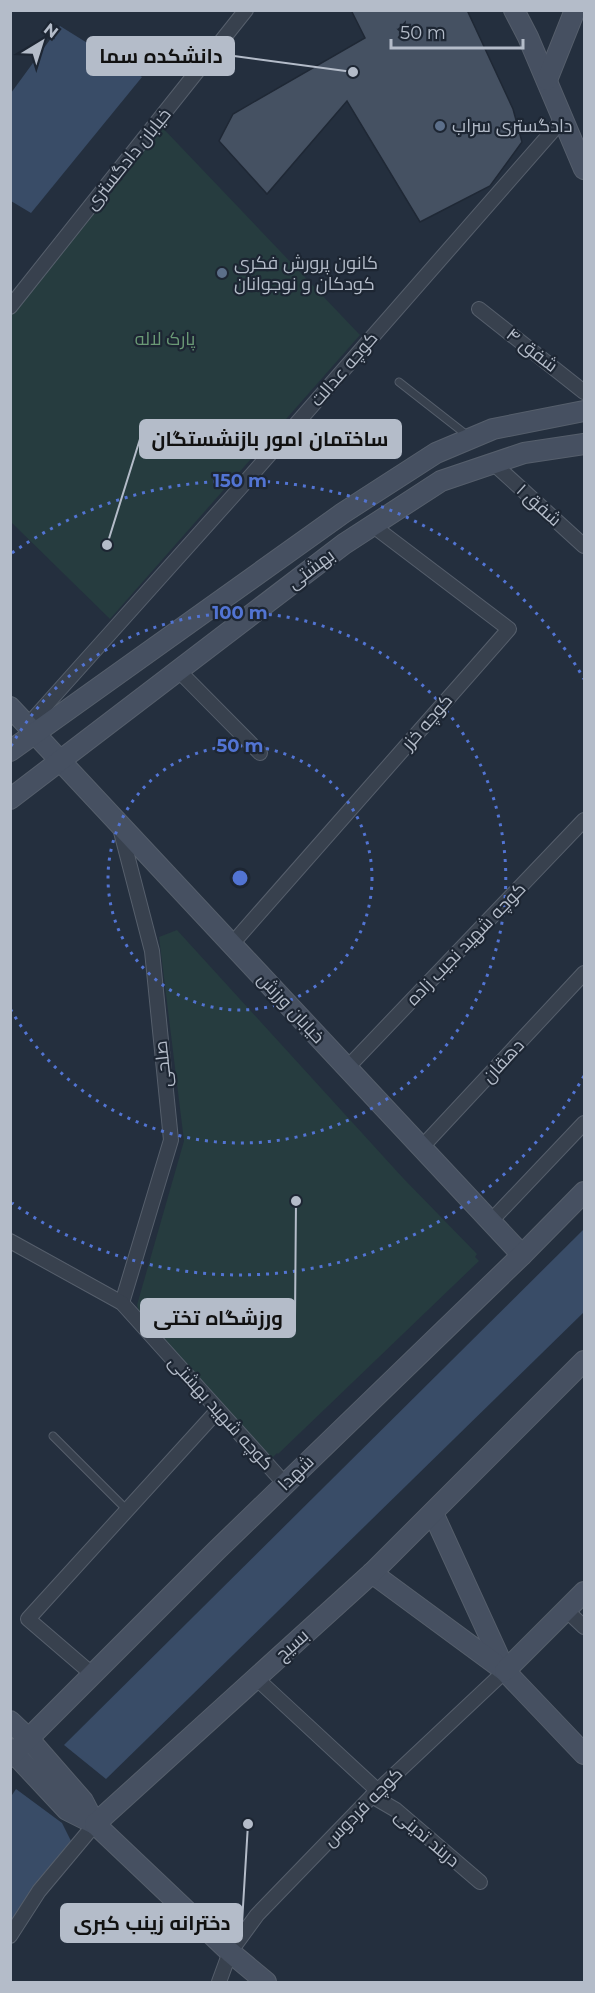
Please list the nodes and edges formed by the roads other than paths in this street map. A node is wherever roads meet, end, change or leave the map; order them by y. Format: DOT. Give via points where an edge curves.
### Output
graph roads {
  1 [pos="246,10"];
  2 [pos="514,10"];
  3 [pos="575,10"];
  4 [pos="547,80"];
  5 [pos="563,119"];
  6 [pos="585,169"];
  7 [pos="10,307"];
  8 [pos="479,309"];
  9 [pos="399,382"];
  10 [pos="585,392"];
  11 [pos="585,411"];
  12 [pos="471,438"];
  13 [pos="585,444"];
  14 [pos="493,463"];
  15 [pos="372,525"];
  16 [pos="585,546"];
  17 [pos="178,670"];
  18 [pos="10,706"];
  19 [pos="32,728"];
  20 [pos="10,751"];
  21 [pos="260,753"];
  22 [pos="61,759"];
  23 [pos="10,799"];
  24 [pos="585,820"];
  25 [pos="119,823"];
  26 [pos="232,944"];
  27 [pos="585,974"];
  28 [pos="347,1068"];
  29 [pos="585,1123"];
  30 [pos="420,1148"];
  31 [pos="585,1192"];
  32 [pos="490,1221"];
  33 [pos="10,1242"];
  34 [pos="522,1255"];
  35 [pos="122,1303"];
  36 [pos="585,1361"];
  37 [pos="218,1410"];
  38 [pos="53,1436"];
  39 [pos="285,1484"];
  40 [pos="127,1510"];
  41 [pos="433,1513"];
  42 [pos="372,1573"];
  43 [pos="585,1592"];
  44 [pos="566,1611"];
  45 [pos="585,1627"];
  46 [pos="505,1671"];
  47 [pos="92,1674"];
  48 [pos="256,1678"];
  49 [pos="10,1721"];
  50 [pos="28,1738"];
  51 [pos="12,1752"];
  52 [pos="585,1754"];
  53 [pos="375,1794"];
  54 [pos="95,1824"];
  55 [pos="480,1882"];
  56 [pos="10,1936"];
  57 [pos="230,1952"];
  58 [pos="219,1983"];
  59 [pos="266,1983"];
  1 -- 7 [label="street, خیابان دادگستری"];
  2 -- 4 [label="street"];
  3 -- 4 [label="street"];
  4 -- 5 [label="street"];
  5 -- 6 [label="street"];
  5 -- 19 [label="street, کوچه عدالت"];
  8 -- 10 [label="street, شفق ۴"];
  9 -- 12 [label="lane"];
  11 -- 12 [label="street, بهشتی" via="493,429"];
  12 -- 19 [label="street, بهشتی" via="436,453 343,513"];
  13 -- 14 [label="street, بهشتی" via="524,453"];
  14 -- 15 [label="street, بهشتی" via="441,481"];
  14 -- 16 [label="street, شفق ۱"];
  15 -- 17 [label="street, بهشتی"];
  15 -- 26 [label="street, کوچه خزر" via="509,629"];
  17 -- 21 [label="street"];
  17 -- 22 [label="street, بهشتی"];
  18 -- 19 [label="street, خیابان ورزش"];
  19 -- 20 [label="street, بهشتی"];
  19 -- 22 [label="street, خیابان ورزش"];
  22 -- 23 [label="street, بهشتی"];
  22 -- 25 [label="street, خیابان ورزش"];
  24 -- 28 [label="street, کوچه شهید نجیب زاده"];
  25 -- 26 [label="street, خیابان ورزش"];
  25 -- 35 [label="street, صلحی" via="152,951 171,1140"];
  26 -- 28 [label="street, خیابان ورزش"];
  27 -- 30 [label="street, دهقان"];
  28 -- 30 [label="street, خیابان ورزش"];
  29 -- 32 [label="street"];
  30 -- 32 [label="street, خیابان ورزش"];
  31 -- 34 [label="street, شهدا"];
  32 -- 34 [label="street, خیابان ورزش"];
  33 -- 35 [label="street, کوچه شهید بهشتی"];
  34 -- 39 [label="street, شهدا"];
  35 -- 37 [label="street, کوچه شهید بهشتی"];
  36 -- 41 [label="street, بسیج"];
  37 -- 39 [label="street, کوچه شهید بهشتی"];
  37 -- 40 [label="street"];
  38 -- 40 [label="lane"];
  39 -- 47 [label="street, شهدا"];
  40 -- 47 [label="street" via="28,1619"];
  41 -- 42 [label="street, بسیج"];
  41 -- 46 [label="street"];
  42 -- 46 [label="street"];
  42 -- 48 [label="street, بسیج"];
  43 -- 44 [label="street"];
  44 -- 45 [label="street"];
  44 -- 46 [label="street"];
  46 -- 52 [label="street"];
  46 -- 53 [label="street, کوچه فردوس"];
  47 -- 50 [label="street, شهدا"];
  48 -- 53 [label="street, دربند تدینی"];
  48 -- 54 [label="street, بسیج"];
  49 -- 50 [label="street"];
  50 -- 51 [label="street, شهدا"];
  50 -- 54 [label="street" via="82,1801"];
  51 -- 54 [label="street" via="67,1810"];
  53 -- 55 [label="street, دربند تدینی"];
  53 -- 57 [label="street, کوچه فردوس" via="257,1915"];
  54 -- 56 [label="street, بسیج" via="39,1891"];
  54 -- 57 [label="street"];
  57 -- 58 [label="street, کوچه فردوس"];
  57 -- 59 [label="street"];
}
